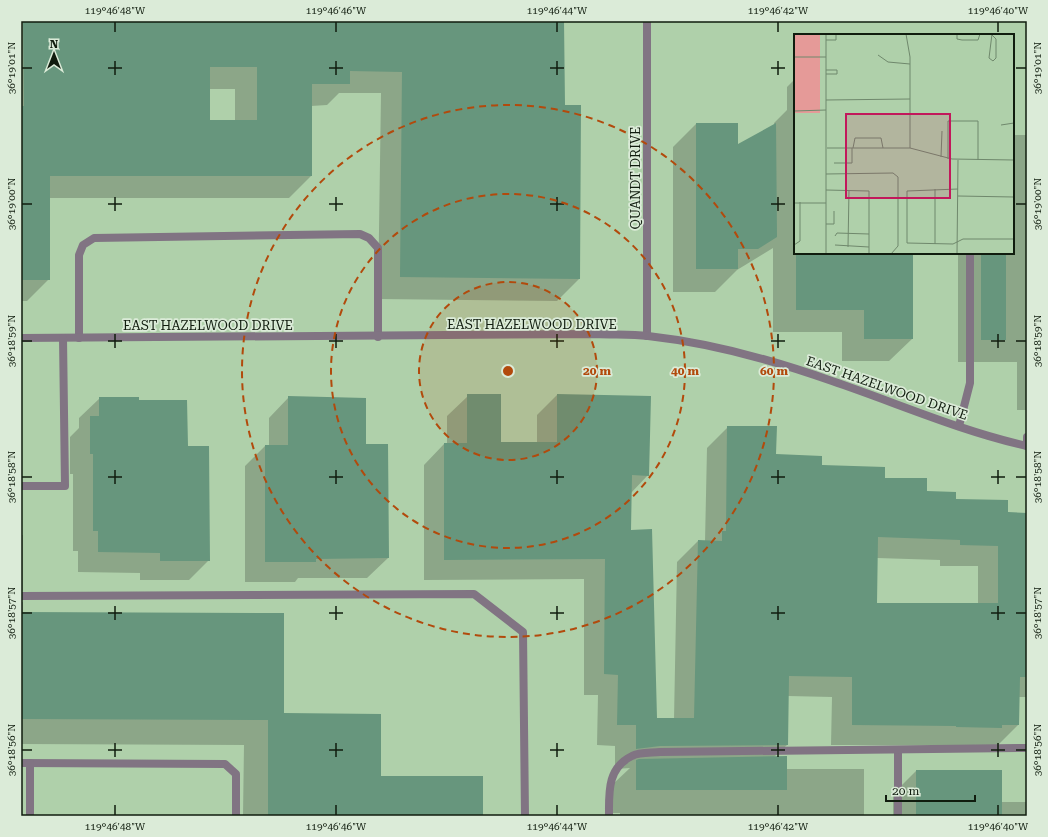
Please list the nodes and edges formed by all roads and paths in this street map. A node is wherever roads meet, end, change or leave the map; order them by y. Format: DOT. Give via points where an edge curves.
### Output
graph roads {
  1 [pos="647,21"];
  2 [pos="970,254"];
  3 [pos="378,336"];
  4 [pos="647,336"];
  5 [pos="21,338"];
  6 [pos="63,338"];
  7 [pos="79,338"];
  8 [pos="959,426"];
  9 [pos="1027,438"];
  10 [pos="1027,446"];
  11 [pos="21,486"];
  12 [pos="21,596"];
  13 [pos="1027,748"];
  14 [pos="898,750"];
  15 [pos="21,763"];
  16 [pos="30,763"];
  17 [pos="30,816"];
  18 [pos="236,816"];
  19 [pos="525,816"];
  20 [pos="609,816"];
  21 [pos="898,816"];
  1 -- 4 [label="street, QUANDT DRIVE"];
  2 -- 8 [label="street" via="970,383"];
  3 -- 4 [label="street, EAST HAZELWOOD DRIVE"];
  3 -- 7 [label="street, EAST HAZELWOOD DRIVE"];
  3 -- 7 [label="street" via="378,248 369,238 360,234 94,238 83,245 79,254"];
  4 -- 8 [label="street, EAST HAZELWOOD DRIVE" via="718,347 774,362"];
  5 -- 6 [label="street, EAST HAZELWOOD DRIVE"];
  6 -- 7 [label="street, EAST HAZELWOOD DRIVE"];
  6 -- 11 [label="street" via="65,486"];
  8 -- 10 [label="street, EAST HAZELWOOD DRIVE"];
  9 -- 10 [label="street"];
  12 -- 19 [label="street" via="474,594 523,632"];
  13 -- 14 [label="street"];
  14 -- 20 [label="street" via="660,752 633,756 618,767 609,786"];
  14 -- 21 [label="street"];
  15 -- 16 [label="street"];
  16 -- 17 [label="street"];
  16 -- 18 [label="street" via="225,764 236,774"];
}
